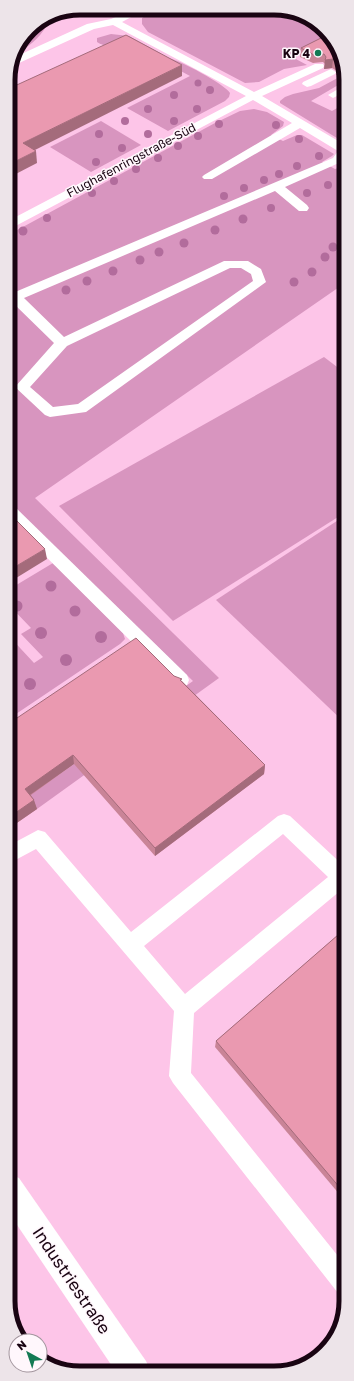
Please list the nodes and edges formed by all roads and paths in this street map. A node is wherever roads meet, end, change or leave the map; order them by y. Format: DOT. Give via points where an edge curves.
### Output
graph roads {
  1 [pos="129,15"];
  2 [pos="114,22"];
  3 [pos="19,59"];
  4 [pos="319,66"];
  5 [pos="331,72"];
  6 [pos="339,92"];
  7 [pos="333,95"];
  8 [pos="254,96"];
  9 [pos="300,123"];
  10 [pos="339,146"];
  11 [pos="339,158"];
  12 [pos="208,177"];
  13 [pos="277,186"];
  14 [pos="303,208"];
  15 [pos="15,222"];
  16 [pos="15,298"];
  17 [pos="15,302"];
  18 [pos="62,343"];
  19 [pos="15,516"];
  20 [pos="181,680"];
  21 [pos="15,852"];
  22 [pos="339,875"];
  23 [pos="339,880"];
  24 [pos="130,945"];
  25 [pos="184,1008"];
  26 [pos="15,1197"];
  27 [pos="339,1276"];
  28 [pos="131,1366"];
  1 -- 2 [label="lane"];
  2 -- 3 [label="lane" via="91,26"];
  2 -- 8 [label="lane"];
  4 -- 8 [label="lane"];
  5 -- 8 [label="lane" via="308,84"];
  6 -- 7 [label="lane"];
  8 -- 9 [label="lane"];
  8 -- 15 [label="lane, Flughafenringstraße-Süd"];
  9 -- 10 [label="lane"];
  9 -- 12 [label="lane"];
  11 -- 13 [label="lane"];
  13 -- 14 [label="lane"];
  13 -- 16 [label="lane"];
  17 -- 18 [label="lane"];
  18 -- 18 [label="lane" via="22,388 50,412 81,408 260,282 257,272 244,264 228,264"];
  19 -- 20 [label="lane"];
  21 -- 24 [label="lane" via="38,838"];
  22 -- 24 [label="lane" via="284,822"];
  23 -- 25 [label="lane"];
  24 -- 25 [label="lane"];
  25 -- 27 [label="lane" via="180,1076"];
  26 -- 28 [label="street, Industriestraße"];
}
